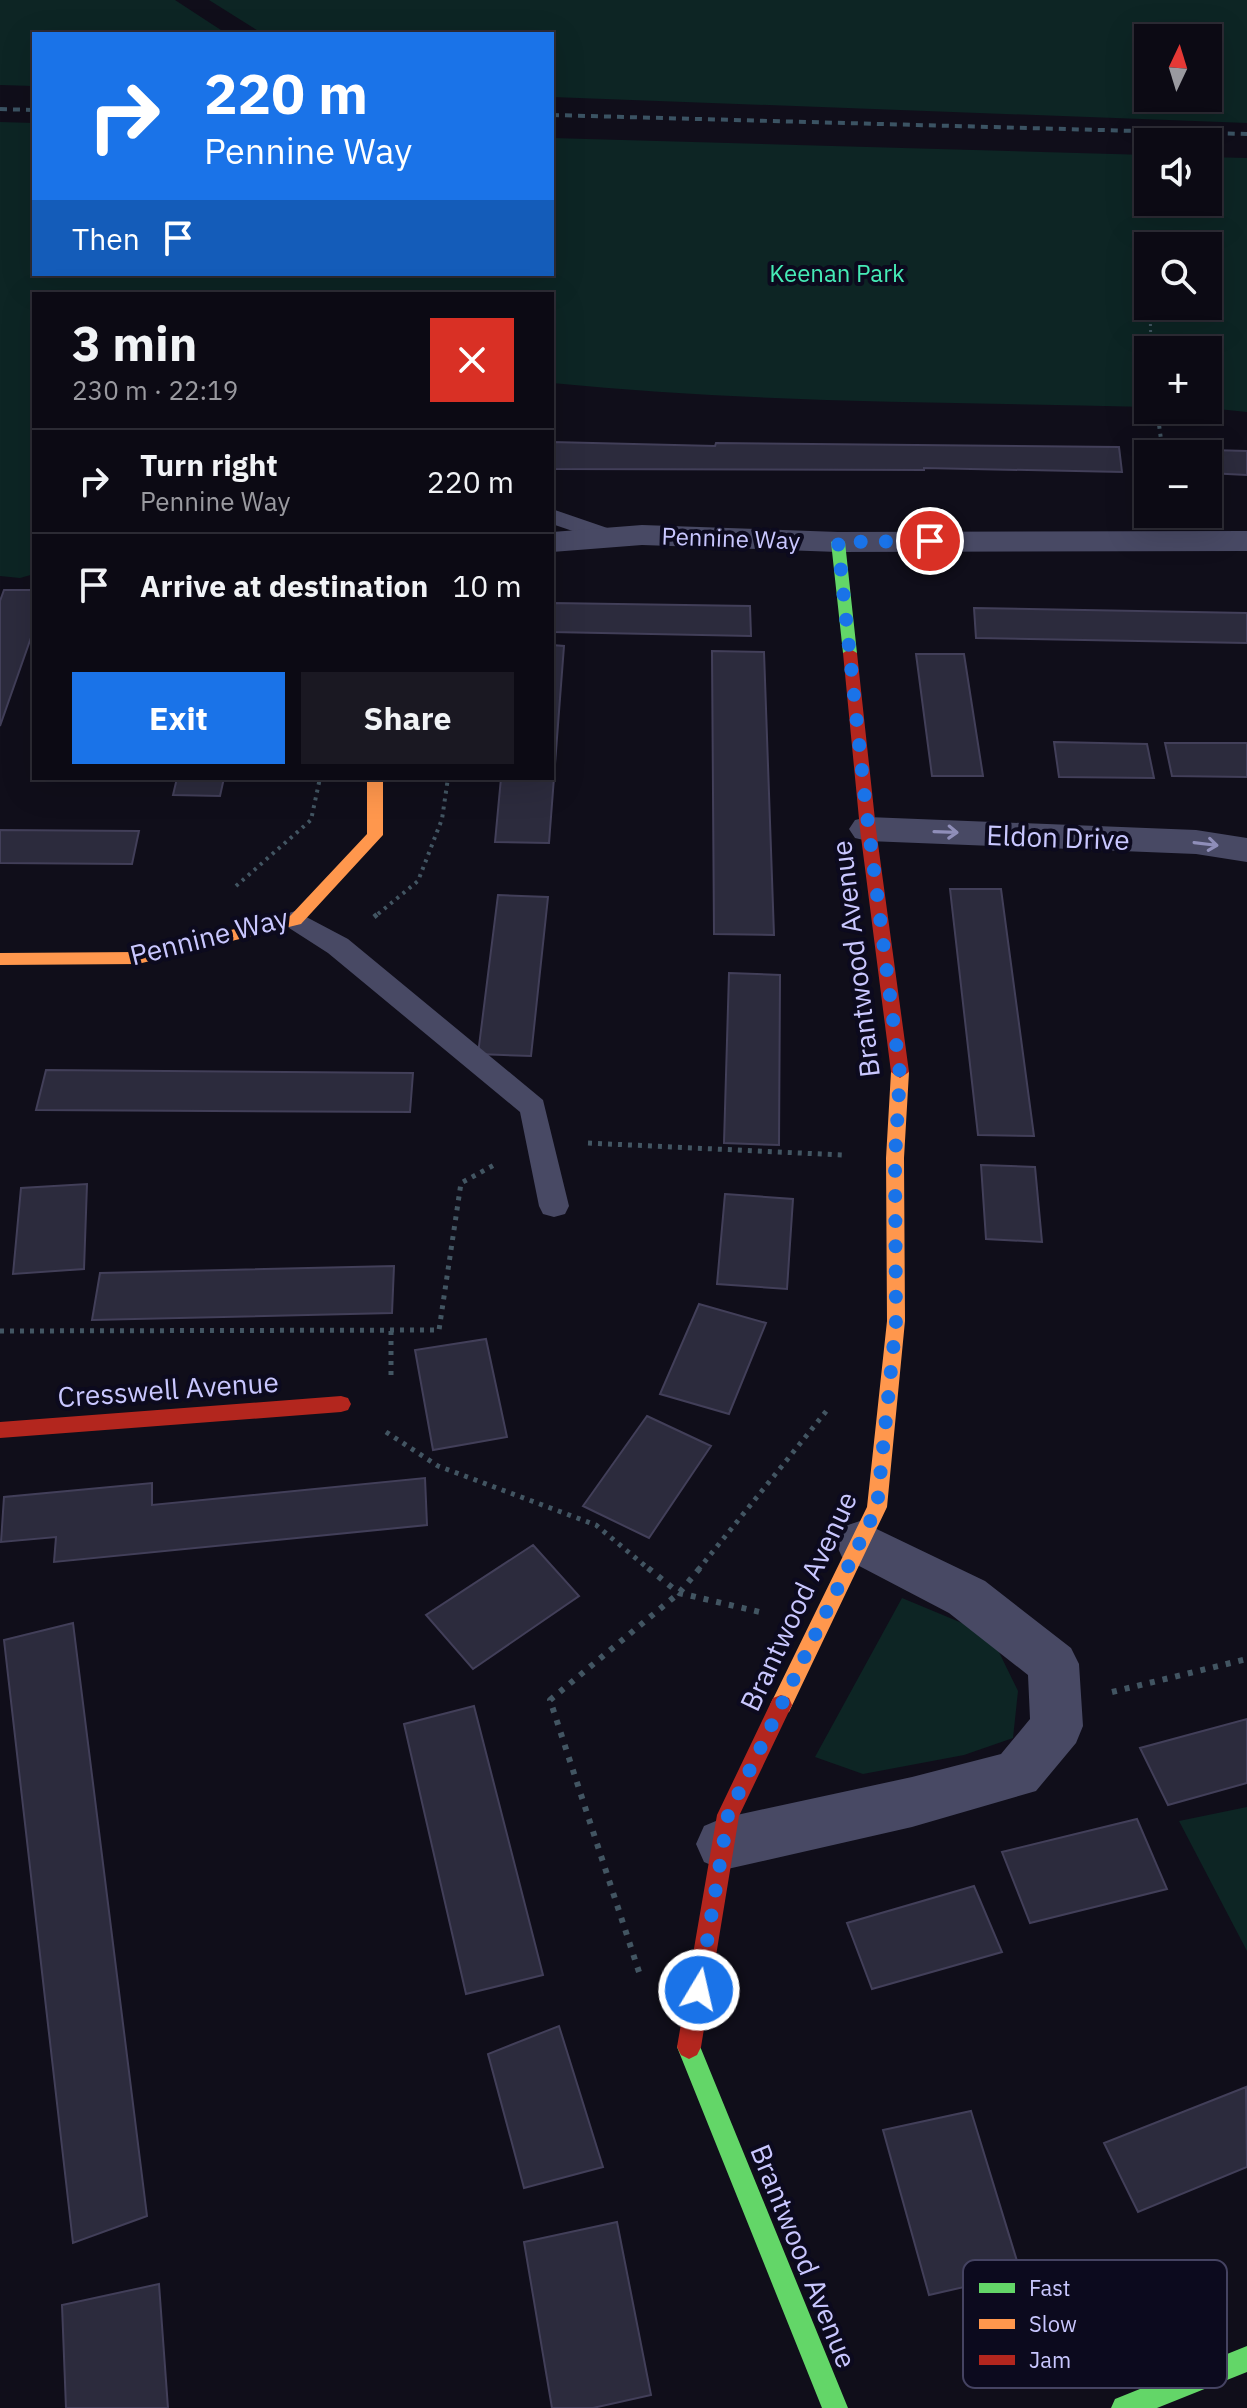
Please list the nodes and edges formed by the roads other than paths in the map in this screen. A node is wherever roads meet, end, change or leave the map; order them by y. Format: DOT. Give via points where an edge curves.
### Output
graph roads {
  1 [pos="554,517"];
  2 [pos="611,537"];
  3 [pos="1247,541"];
  4 [pos="554,542"];
  5 [pos="838,542"];
  6 [pos="375,780"];
  7 [pos="868,829"];
  8 [pos="1247,850"];
  9 [pos="295,920"];
  10 [pos="0,959"];
  11 [pos="554,1206"];
  12 [pos="341,1404"];
  13 [pos="0,1430"];
  14 [pos="860,1542"];
  15 [pos="723,1844"];
  16 [pos="1247,2359"];
  17 [pos="1227,2367"];
  18 [pos="1174,2388"];
  19 [pos="835,2408"];
  20 [pos="1124,2408"];
  1 -- 2 [label="lane"];
  2 -- 4 [label="street, Pennine Way"];
  2 -- 5 [label="street, Pennine Way"];
  3 -- 5 [label="street, Pennine Way"];
  5 -- 7 [label="street, Brantwood Avenue"];
  6 -- 9 [label="street, Pennine Way" via="375,835"];
  7 -- 8 [label="street, Eldon Drive, one-way" via="1196,842"];
  7 -- 14 [label="street, Brantwood Avenue" via="900,1074 896,1321 877,1507"];
  9 -- 10 [label="street, Pennine Way" via="138,958"];
  9 -- 11 [label="lane" via="338,946 533,1107"];
  12 -- 13 [label="street, Cresswell Avenue"];
  14 -- 15 [label="street, Brantwood Avenue" via="728,1815"];
  14 -- 15 [label="street" via="967,1597 1053,1664 1057,1726 1017,1774"];
  15 -- 19 [label="street, Brantwood Avenue" via="689,2049"];
  16 -- 17 [label="street"];
  18 -- 20 [label="street"];
}
